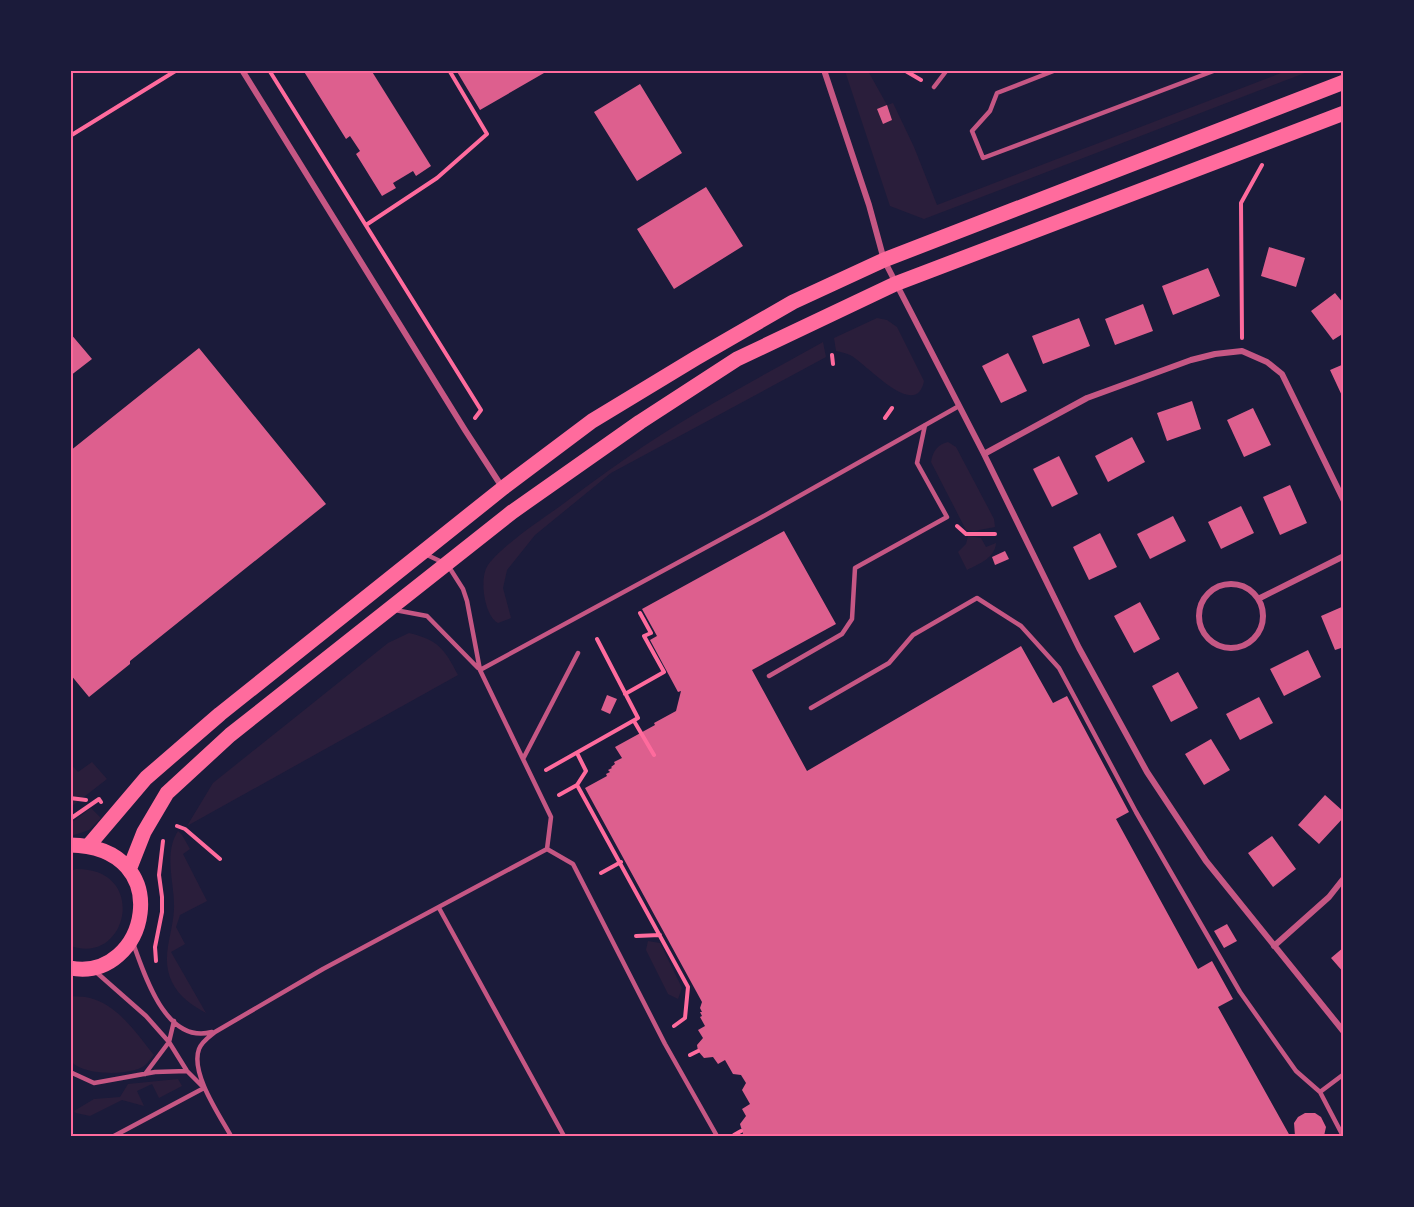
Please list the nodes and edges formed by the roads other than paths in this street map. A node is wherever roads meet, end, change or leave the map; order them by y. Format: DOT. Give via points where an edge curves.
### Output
graph roads {
  1 [pos="242,70"];
  2 [pos="824,70"];
  3 [pos="947,70"];
  4 [pos="1056,70"];
  5 [pos="1216,70"];
  6 [pos="1344,82"];
  7 [pos="934,87"];
  8 [pos="1344,113"];
  9 [pos="884,260"];
  10 [pos="896,284"];
  11 [pos="959,406"];
  12 [pos="925,425"];
  13 [pos="984,454"];
  14 [pos="503,488"];
  15 [pos="1344,501"];
  16 [pos="422,553"];
  17 [pos="1344,556"];
  18 [pos="447,564"];
  19 [pos="1258,599"];
  20 [pos="389,609"];
  21 [pos="578,653"];
  22 [pos="480,670"];
  23 [pos="769,676"];
  24 [pos="811,708"];
  25 [pos="523,759"];
  26 [pos="70,845"];
  27 [pos="89,845"];
  28 [pos="548,849"];
  29 [pos="129,870"];
  30 [pos="1344,878"];
  31 [pos="439,908"];
  32 [pos="132,940"];
  33 [pos="1274,946"];
  34 [pos="70,968"];
  35 [pos="92,968"];
  36 [pos="174,1021"];
  37 [pos="215,1032"];
  38 [pos="1344,1032"];
  39 [pos="169,1042"];
  40 [pos="187,1071"];
  41 [pos="70,1072"];
  42 [pos="145,1074"];
  43 [pos="1344,1074"];
  44 [pos="204,1088"];
  45 [pos="1320,1092"];
  46 [pos="114,1137"];
  47 [pos="231,1137"];
  48 [pos="564,1137"];
  49 [pos="717,1137"];
  50 [pos="1343,1137"];
  1 -- 14 [label="street"];
  2 -- 9 [label="street"];
  3 -- 7 [label="lane"];
  4 -- 5 [label="lane" via="997,93 990,111 972,131 983,158"];
  6 -- 9 [label="main road"];
  8 -- 10 [label="main road"];
  9 -- 10 [label="street"];
  9 -- 14 [label="main road" via="793,302 696,358 592,421"];
  10 -- 11 [label="street"];
  10 -- 18 [label="main road" via="737,359 512,512"];
  11 -- 12 [label="lane"];
  11 -- 13 [label="street"];
  12 -- 22 [label="lane"];
  12 -- 23 [label="lane" via="917,464 947,517 855,568 852,619 842,634"];
  13 -- 15 [label="street" via="1087,398 1191,360 1242,351 1267,362 1281,374"];
  13 -- 33 [label="street" via="1079,648 1147,772 1206,861"];
  14 -- 16 [label="main road"];
  16 -- 18 [label="lane"];
  16 -- 27 [label="main road" via="146,778"];
  17 -- 19 [label="street"];
  18 -- 20 [label="main road"];
  18 -- 22 [label="lane" via="467,601"];
  19 -- 19 [label="street" via="1263,620 1259,631 1243,646 1221,646 1203,633 1199,611 1209,591 1219,586 1241,585"];
  20 -- 22 [label="lane" via="427,616"];
  20 -- 29 [label="main road" via="230,735 167,793 144,832"];
  21 -- 25 [label="lane"];
  22 -- 25 [label="lane"];
  24 -- 45 [label="lane" via="889,663 913,635 977,598 1021,626 1059,668 1136,812 1240,992 1296,1071"];
  25 -- 28 [label="lane" via="551,817"];
  26 -- 27 [label="main road"];
  27 -- 29 [label="main road" via="118,858"];
  28 -- 31 [label="lane"];
  28 -- 49 [label="lane" via="573,864"];
  29 -- 32 [label="main road" via="138,886 141,905"];
  30 -- 33 [label="street" via="1329,897"];
  31 -- 37 [label="lane"];
  31 -- 48 [label="lane"];
  32 -- 35 [label="main road" via="121,953"];
  32 -- 36 [label="lane" via="148,984"];
  33 -- 38 [label="street"];
  34 -- 35 [label="main road"];
  35 -- 39 [label="lane"];
  36 -- 37 [label="lane" via="193,1034"];
  36 -- 39 [label="lane"];
  37 -- 44 [label="lane" via="198,1051"];
  39 -- 40 [label="lane"];
  39 -- 42 [label="lane"];
  40 -- 42 [label="lane"];
  40 -- 44 [label="lane"];
  41 -- 42 [label="lane" via="94,1083"];
  43 -- 45 [label="lane"];
  44 -- 46 [label="lane"];
  44 -- 47 [label="lane"];
  45 -- 50 [label="lane"];
}
